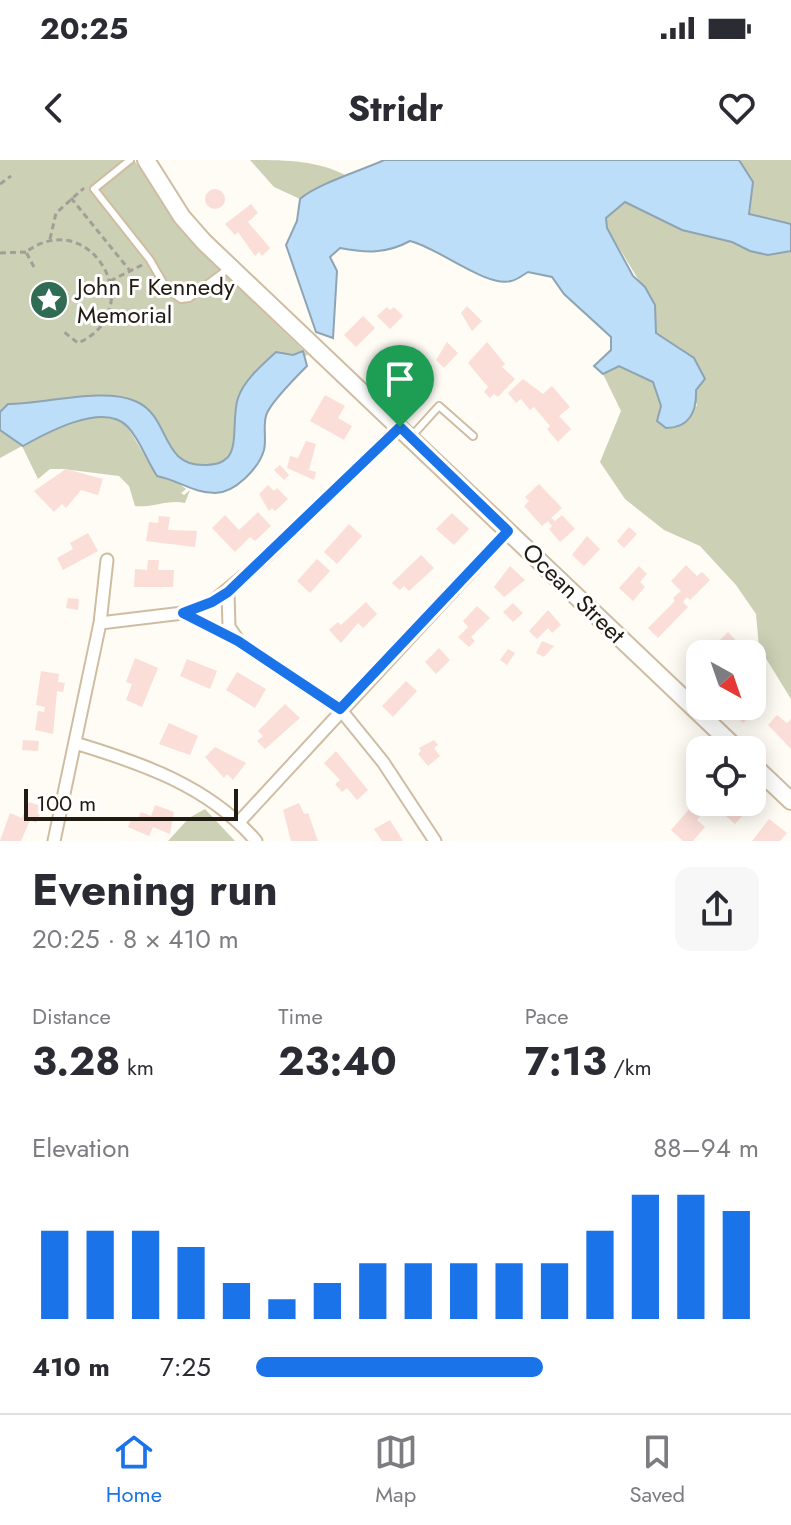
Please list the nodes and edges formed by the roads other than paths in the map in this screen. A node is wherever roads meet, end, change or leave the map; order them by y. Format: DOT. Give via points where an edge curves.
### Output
graph roads {
  1 [pos="130,160"];
  2 [pos="146,160"];
  3 [pos="231,268"];
  4 [pos="405,432"];
  5 [pos="473,436"];
  6 [pos="508,531"];
  7 [pos="107,560"];
  8 [pos="228,592"];
  9 [pos="183,613"];
  10 [pos="100,623"];
  11 [pos="238,641"];
  12 [pos="340,709"];
  13 [pos="723,736"];
  14 [pos="75,743"];
  15 [pos="766,777"];
  16 [pos="791,801"];
  17 [pos="239,822"];
  18 [pos="54,841"];
  19 [pos="256,841"];
  20 [pos="435,841"];
  1 -- 3 [label="lane" via="94,189 166,288 181,299 189,298"];
  2 -- 3 [label="main road, Ocean Street" via="182,217"];
  3 -- 4 [label="main road, Ocean Street"];
  4 -- 5 [label="lane" via="439,406"];
  4 -- 6 [label="main road, Ocean Street"];
  4 -- 8 [label="street"];
  6 -- 12 [label="street"];
  6 -- 13 [label="main road, Ocean Street"];
  7 -- 10 [label="street"];
  8 -- 9 [label="street"];
  8 -- 11 [label="street" via="229,627"];
  9 -- 10 [label="street"];
  9 -- 11 [label="street"];
  10 -- 14 [label="street"];
  11 -- 12 [label="street"];
  12 -- 17 [label="street"];
  12 -- 20 [label="street"];
  14 -- 17 [label="street" via="163,773"];
  14 -- 18 [label="street"];
  15 -- 16 [label="main road"];
  17 -- 19 [label="street"];
}
